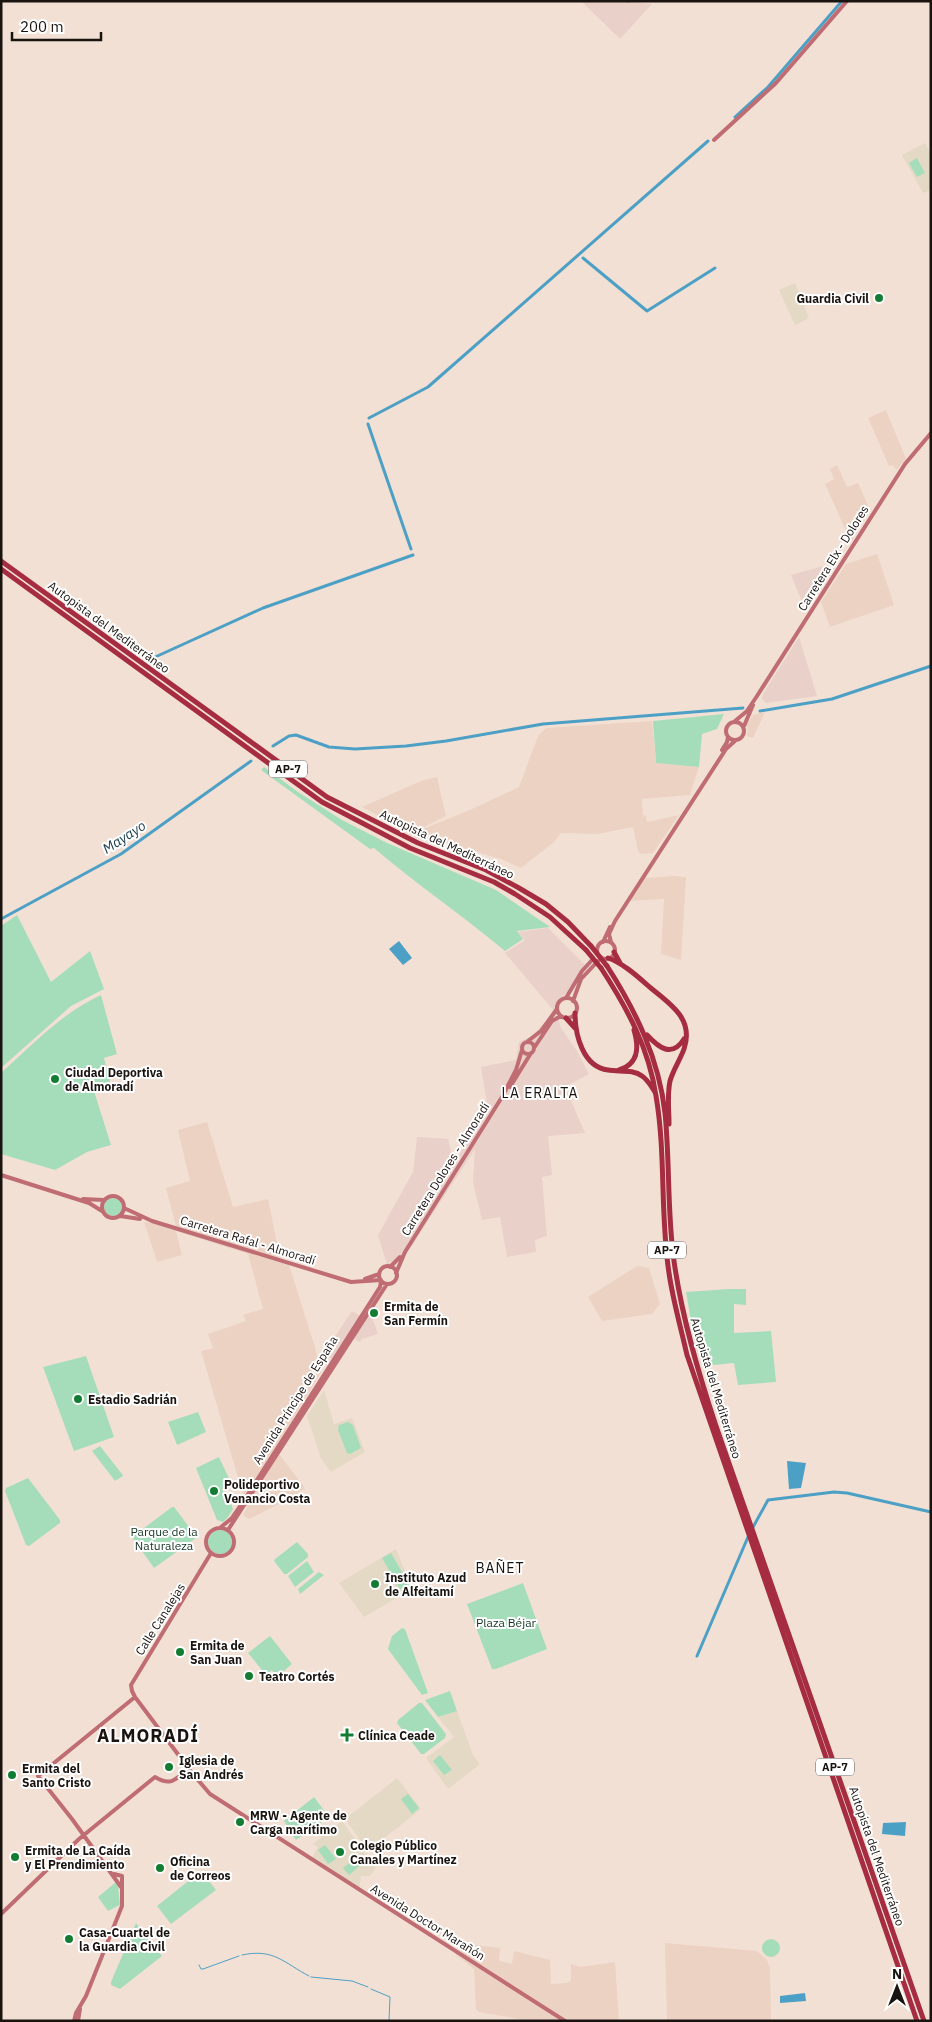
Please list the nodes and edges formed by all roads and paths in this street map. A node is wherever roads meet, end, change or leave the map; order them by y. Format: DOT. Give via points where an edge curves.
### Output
graph roads {
  1 [pos="847,1"];
  2 [pos="714,140"];
  3 [pos="931,433"];
  4 [pos="1,560"];
  5 [pos="1,569"];
  6 [pos="757,696"];
  7 [pos="735,721"];
  8 [pos="744,727"];
  9 [pos="728,737"];
  10 [pos="736,740"];
  11 [pos="603,942"];
  12 [pos="611,942"];
  13 [pos="614,952"];
  14 [pos="598,953"];
  15 [pos="605,958"];
  16 [pos="621,964"];
  17 [pos="566,998"];
  18 [pos="573,1001"];
  19 [pos="557,1009"];
  20 [pos="574,1014"];
  21 [pos="630,1015"];
  22 [pos="564,1017"];
  23 [pos="575,1028"];
  24 [pos="644,1032"];
  25 [pos="686,1036"];
  26 [pos="528,1041"];
  27 [pos="534,1048"];
  28 [pos="522,1050"];
  29 [pos="531,1053"];
  30 [pos="617,1070"];
  31 [pos="656,1094"];
  32 [pos="502,1097"];
  33 [pos="667,1144"];
  34 [pos="1,1175"];
  35 [pos="71,1196"];
  36 [pos="104,1200"];
  37 [pos="124,1208"];
  38 [pos="102,1211"];
  39 [pos="120,1216"];
  40 [pos="152,1221"];
  41 [pos="405,1252"];
  42 [pos="390,1267"];
  43 [pos="396,1272"];
  44 [pos="379,1274"];
  45 [pos="339,1278"];
  46 [pos="381,1280"];
  47 [pos="387,1284"];
  48 [pos="221,1527"];
  49 [pos="228,1530"];
  50 [pos="750,1532"];
  51 [pos="213,1554"];
  52 [pos="131,1685"];
  53 [pos="135,1697"];
  54 [pos="189,1769"];
  55 [pos="84,1835"];
  56 [pos="113,1874"];
  57 [pos="121,1888"];
  58 [pos="1,1914"];
  59 [pos="81,2004"];
  60 [pos="74,2021"];
  61 [pos="78,2021"];
  62 [pos="566,2021"];
  63 [pos="918,2021"];
  64 [pos="924,2021"];
  1 -- 2 [label="main road" via="776,83"];
  3 -- 6 [label="main road, Carretera Elx - Dolores" via="905,464"];
  4 -- 24 [label="highway, Autopista del Mediterráneo / AP-7, bridge" via="327,797 418,843 486,870 546,904 568,922 608,966"];
  5 -- 21 [label="highway, Autopista del Mediterráneo / AP-7, bridge" via="322,802 410,848 494,882 550,917 601,968"];
  6 -- 7 [label="main road, Carretera Elx - Dolores"];
  6 -- 8 [label="main road, Carretera Elx - Dolores"];
  7 -- 8 [label="main road"];
  7 -- 9 [label="main road" via="727,726"];
  8 -- 10 [label="main road" via="743,736"];
  9 -- 10 [label="main road"];
  9 -- 11 [label="main road" via="726,745 611,924"];
  10 -- 12 [label="main road" via="726,749 615,921"];
  11 -- 12 [label="main road"];
  11 -- 14 [label="main road"];
  12 -- 13 [label="main road"];
  13 -- 15 [label="main road"];
  13 -- 16 [label="highway"];
  14 -- 15 [label="main road"];
  14 -- 17 [label="main road" via="582,971"];
  15 -- 16 [label="highway"];
  15 -- 18 [label="main road" via="592,966 581,979"];
  16 -- 25 [label="highway" via="677,1009 684,1021"];
  17 -- 18 [label="main road"];
  17 -- 19 [label="main road" via="558,1003"];
  18 -- 20 [label="main road" via="576,1007"];
  19 -- 22 [label="main road"];
  19 -- 26 [label="main road" via="541,1031"];
  20 -- 22 [label="main road"];
  20 -- 23 [label="highway"];
  21 -- 30 [label="highway" via="637,1054 629,1066"];
  21 -- 31 [label="highway, Autopista del Mediterráneo / AP-7" via="645,1049"];
  22 -- 23 [label="highway"];
  22 -- 27 [label="main road" via="552,1021"];
  23 -- 30 [label="highway" via="592,1064"];
  24 -- 25 [label="highway" via="665,1049 678,1046"];
  24 -- 33 [label="highway, Autopista del Mediterráneo / AP-7" via="662,1093"];
  25 -- 33 [label="highway" via="669,1088"];
  26 -- 27 [label="main road"];
  26 -- 28 [label="main road" via="522,1044"];
  27 -- 29 [label="main road"];
  28 -- 29 [label="main road"];
  28 -- 32 [label="main road, Carretera Dolores - Almoradí"];
  29 -- 32 [label="main road, Carretera Dolores - Almoradí"];
  30 -- 31 [label="highway" via="642,1076"];
  31 -- 50 [label="highway, Autopista del Mediterráneo / AP-7" via="669,1274 687,1355"];
  32 -- 41 [label="main road, Carretera Dolores - Almoradí"];
  33 -- 50 [label="highway, Autopista del Mediterráneo / AP-7" via="674,1260 683,1314 693,1357"];
  34 -- 35 [label="main road"];
  35 -- 36 [label="main road"];
  35 -- 38 [label="main road"];
  36 -- 37 [label="main road" via="117,1197 122,1200"];
  36 -- 38 [label="main road"];
  37 -- 39 [label="main road"];
  37 -- 40 [label="main road, Carretera Rafal - Almoradí"];
  38 -- 39 [label="main road" via="108,1218"];
  39 -- 40 [label="main road, Carretera Rafal - Almoradí"];
  40 -- 45 [label="main road, Carretera Rafal - Almoradí"];
  41 -- 42 [label="main road"];
  41 -- 43 [label="main road"];
  42 -- 43 [label="main road"];
  42 -- 44 [label="main road" via="383,1268"];
  43 -- 47 [label="main road" via="394,1281"];
  44 -- 45 [label="main road, Carretera Rafal - Almoradí" via="367,1279"];
  44 -- 46 [label="main road"];
  45 -- 46 [label="main road, Carretera Rafal - Almoradí" via="351,1282"];
  46 -- 47 [label="main road"];
  46 -- 48 [label="main road, Avenida Príncipe de España" via="380,1287 243,1502"];
  47 -- 49 [label="main road, Avenida Príncipe de España"];
  48 -- 49 [label="main road"];
  48 -- 51 [label="main road" via="212,1530 206,1538 206,1546"];
  49 -- 51 [label="main road" via="234,1537 234,1548 225,1555"];
  50 -- 63 [label="highway, Autopista del Mediterráneo / AP-7"];
  50 -- 64 [label="highway, Autopista del Mediterráneo / AP-7"];
  51 -- 52 [label="main road, Calle Canalejas"];
  52 -- 53 [label="main road, Avenida Doctor Marañón"];
  53 -- 54 [label="main road, Avenida Doctor Marañón"];
  53 -- 55 [label="main road" via="38,1776"];
  54 -- 55 [label="main road" via="171,1782 163,1782 156,1777"];
  54 -- 62 [label="main road, Avenida Doctor Marañón" via="210,1794"];
  55 -- 56 [label="main road"];
  55 -- 58 [label="main road"];
  56 -- 57 [label="main road"];
  56 -- 57 [label="main road" via="122,1876"];
  57 -- 59 [label="main road" via="122,1906"];
  59 -- 60 [label="main road"];
  59 -- 61 [label="main road"];
}
